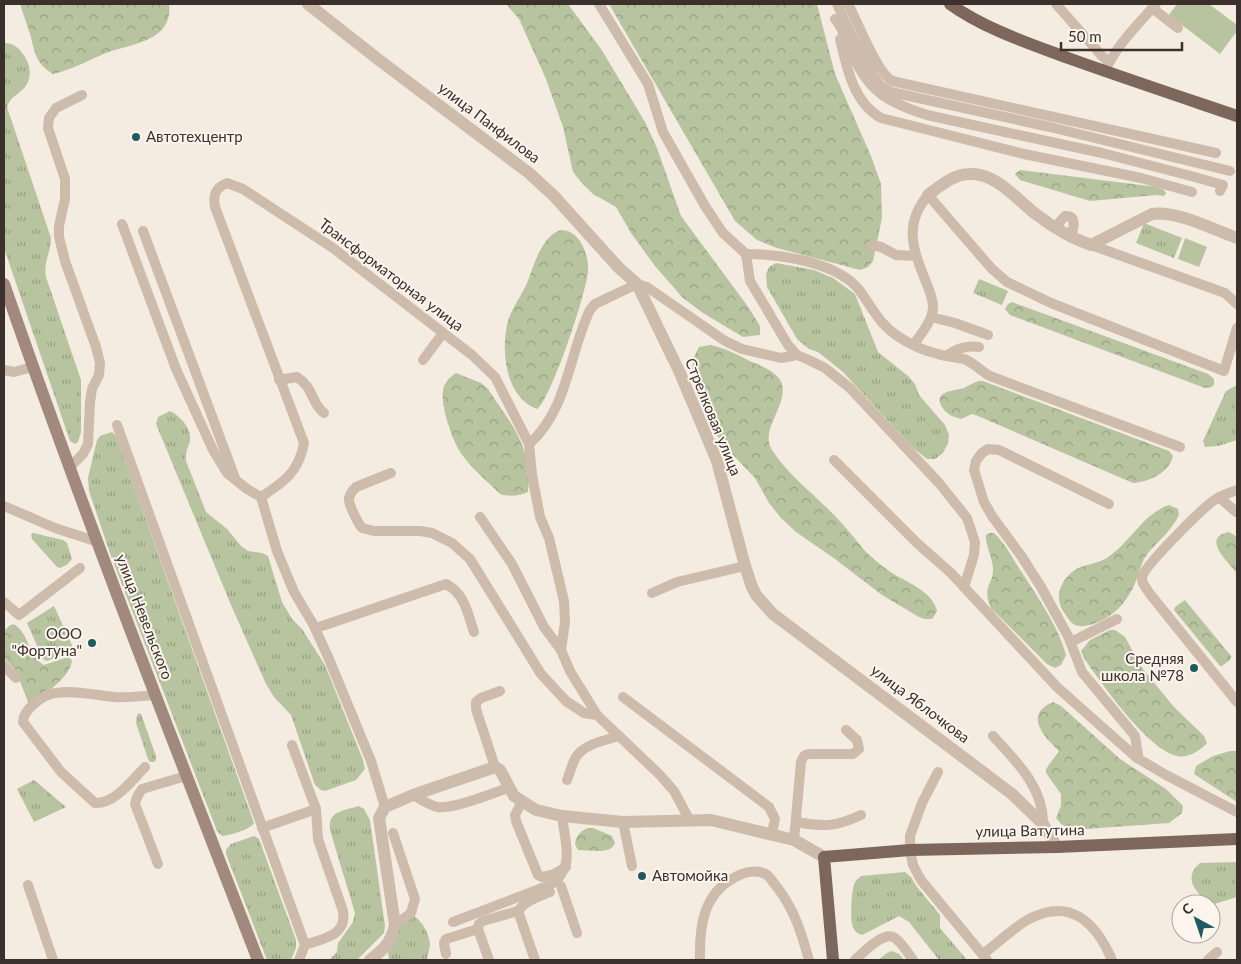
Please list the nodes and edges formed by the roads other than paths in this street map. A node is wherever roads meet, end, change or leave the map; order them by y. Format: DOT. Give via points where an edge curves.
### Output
graph roads {
  1 [pos="308,4"];
  2 [pos="599,4"];
  3 [pos="833,4"];
  4 [pos="837,4"];
  5 [pos="848,4"];
  6 [pos="950,4"];
  7 [pos="1056,4"];
  8 [pos="1154,6"];
  9 [pos="836,19"];
  10 [pos="1178,28"];
  11 [pos="1107,67"];
  12 [pos="82,95"];
  13 [pos="1237,116"];
  14 [pos="1216,153"];
  15 [pos="1230,171"];
  16 [pos="1220,190"];
  17 [pos="1192,192"];
  18 [pos="928,195"];
  19 [pos="122,224"];
  20 [pos="1055,227"];
  21 [pos="143,231"];
  22 [pos="1071,238"];
  23 [pos="1237,238"];
  24 [pos="872,245"];
  25 [pos="1091,245"];
  26 [pos="746,254"];
  27 [pos="916,256"];
  28 [pos="4,284"];
  29 [pos="637,284"];
  30 [pos="1237,304"];
  31 [pos="931,317"];
  32 [pos="1237,328"];
  33 [pos="443,333"];
  34 [pos="988,335"];
  35 [pos="914,344"];
  36 [pos="1235,344"];
  37 [pos="979,347"];
  38 [pos="797,356"];
  39 [pos="946,356"];
  40 [pos="423,360"];
  41 [pos="32,367"];
  42 [pos="4,370"];
  43 [pos="279,380"];
  44 [pos="324,413"];
  45 [pos="117,425"];
  46 [pos="530,444"];
  47 [pos="1180,447"];
  48 [pos="834,460"];
  49 [pos="70,467"];
  50 [pos="391,473"];
  51 [pos="237,481"];
  52 [pos="1237,490"];
  53 [pos="261,496"];
  54 [pos="1219,497"];
  55 [pos="1109,504"];
  56 [pos="4,506"];
  57 [pos="1236,512"];
  58 [pos="480,517"];
  59 [pos="98,542"];
  60 [pos="745,566"];
  61 [pos="80,568"];
  62 [pos="964,587"];
  63 [pos="652,593"];
  64 [pos="756,594"];
  65 [pos="4,602"];
  66 [pos="1117,619"];
  67 [pos="316,628"];
  68 [pos="474,632"];
  69 [pos="1071,642"];
  70 [pos="561,650"];
  71 [pos="4,666"];
  72 [pos="16,678"];
  73 [pos="500,691"];
  74 [pos="156,695"];
  75 [pos="623,698"];
  76 [pos="1237,702"];
  77 [pos="597,715"];
  78 [pos="846,730"];
  79 [pos="619,736"];
  80 [pos="993,736"];
  81 [pos="292,745"];
  82 [pos="1137,758"];
  83 [pos="145,766"];
  84 [pos="495,767"];
  85 [pos="938,772"];
  86 [pos="186,776"];
  87 [pos="567,780"];
  88 [pos="508,788"];
  89 [pos="413,795"];
  90 [pos="522,802"];
  91 [pos="385,807"];
  92 [pos="316,809"];
  93 [pos="1237,812"];
  94 [pos="861,815"];
  95 [pos="562,816"];
  96 [pos="689,819"];
  97 [pos="624,822"];
  98 [pos="796,822"];
  99 [pos="1043,824"];
  100 [pos="262,828"];
  101 [pos="772,833"];
  102 [pos="393,834"];
  103 [pos="1237,839"];
  104 [pos="794,840"];
  105 [pos="1057,848"];
  106 [pos="910,850"];
  107 [pos="824,857"];
  108 [pos="158,864"];
  109 [pos="632,866"];
  110 [pos="567,867"];
  111 [pos="28,885"];
  112 [pos="561,886"];
  113 [pos="518,911"];
  114 [pos="454,922"];
  115 [pos="395,925"];
  116 [pos="478,929"];
  117 [pos="577,933"];
  118 [pos="305,945"];
  119 [pos="1217,952"];
  120 [pos="446,954"];
  121 [pos="985,957"];
  122 [pos="53,960"];
  123 [pos="258,960"];
  124 [pos="299,960"];
  125 [pos="370,960"];
  126 [pos="489,960"];
  127 [pos="535,960"];
  128 [pos="700,960"];
  129 [pos="809,960"];
  130 [pos="833,960"];
  131 [pos="855,960"];
  132 [pos="913,960"];
  133 [pos="1112,960"];
  134 [pos="1208,960"];
  1 -- 29 [label="street, улица Панфилова" via="528,172"];
  2 -- 26 [label="lane" via="648,84 664,132 705,206 723,234"];
  3 -- 9 [label="lane"];
  4 -- 15 [label="lane" via="874,76 891,92"];
  5 -- 14 [label="lane" via="879,67 892,81"];
  6 -- 11 [label="main road" via="1020,40"];
  7 -- 11 [label="lane"];
  8 -- 10 [label="lane"];
  8 -- 11 [label="lane"];
  9 -- 16 [label="lane" via="850,52 873,87 899,106 1191,176 1223,185"];
  9 -- 17 [label="lane" via="851,81 870,112 881,118"];
  11 -- 13 [label="main road"];
  12 -- 49 [label="lane" via="56,108 49,118 48,128 65,179 66,199 59,236 100,363 99,375 92,388 88,444"];
  18 -- 20 [label="street" via="959,175 989,177"];
  18 -- 27 [label="lane" via="918,208 913,223"];
  18 -- 36 [label="lane" via="997,275 1032,295 1224,370"];
  19 -- 51 [label="lane" via="180,378 213,450 227,473"];
  20 -- 22 [label="street"];
  20 -- 22 [label="lane" via="1065,216 1073,218"];
  21 -- 51 [label="lane"];
  22 -- 25 [label="street"];
  23 -- 25 [label="street" via="1160,213"];
  24 -- 27 [label="lane" via="896,255"];
  25 -- 30 [label="lane" via="1225,293"];
  26 -- 35 [label="lane" via="769,254 816,264 836,272 859,290 878,319"];
  26 -- 38 [label="lane" via="750,281"];
  27 -- 31 [label="lane" via="931,296"];
  28 -- 41 [label="main road, улица Невельского"];
  29 -- 38 [label="lane" via="742,349 781,358"];
  29 -- 46 [label="lane" via="595,304 590,310 552,414 540,435"];
  29 -- 60 [label="street, Стрелковая улица" via="680,373 717,461"];
  31 -- 34 [label="lane"];
  31 -- 35 [label="lane"];
  32 -- 36 [label="lane"];
  33 -- 40 [label="lane"];
  33 -- 43 [label="lane, Трансформаторная улица" via="333,248 238,186 227,183 216,190 213,198 215,207"];
  33 -- 46 [label="lane, Трансформаторная улица" via="495,377"];
  35 -- 39 [label="lane"];
  37 -- 39 [label="lane" via="958,349"];
  38 -- 62 [label="lane" via="825,368 850,388 939,483 967,518 975,542"];
  39 -- 47 [label="lane" via="964,359 990,376"];
  41 -- 42 [label="lane" via="14,372"];
  41 -- 49 [label="main road, улица Невельского"];
  43 -- 44 [label="lane" via="297,377 306,383"];
  43 -- 53 [label="lane" via="304,444 300,462 293,472 279,486"];
  45 -- 100 [label="lane"];
  46 -- 70 [label="lane" via="540,517 549,538 564,601"];
  48 -- 62 [label="lane"];
  49 -- 59 [label="main road, улица Невельского"];
  50 -- 77 [label="lane" via="352,491 350,504 362,528 432,533 452,543 470,559 541,674 566,701 584,713"];
  51 -- 53 [label="lane"];
  52 -- 54 [label="lane"];
  53 -- 67 [label="lane" via="277,551 294,592"];
  54 -- 57 [label="lane"];
  54 -- 76 [label="lane" via="1174,538 1142,578 1150,594"];
  55 -- 69 [label="lane" via="999,450 988,449 976,461 974,470 984,502 1041,587"];
  56 -- 59 [label="lane"];
  58 -- 70 [label="lane" via="512,564 544,626"];
  59 -- 74 [label="main road, улица Невельского"];
  60 -- 63 [label="lane" via="677,582"];
  60 -- 64 [label="street, Стрелковая улица"];
  61 -- 65 [label="lane" via="18,615"];
  62 -- 82 [label="lane" via="1057,686"];
  64 -- 99 [label="street, улица Яблочкова" via="773,614 990,777"];
  66 -- 69 [label="lane"];
  67 -- 68 [label="lane" via="446,584 456,589 462,598"];
  67 -- 91 [label="lane" via="371,760"];
  69 -- 82 [label="lane" via="1082,672 1135,736"];
  70 -- 77 [label="lane"];
  71 -- 72 [label="lane"];
  73 -- 84 [label="lane" via="476,702"];
  74 -- 83 [label="lane" via="122,697 53,693 23,717 23,722 61,772 95,802 105,801 116,794"];
  74 -- 86 [label="main road, улица Невельского"];
  75 -- 101 [label="lane" via="769,807 775,819"];
  77 -- 79 [label="lane"];
  78 -- 98 [label="lane" via="858,740 858,749 853,754 806,754 803,757"];
  79 -- 87 [label="lane" via="580,753"];
  79 -- 96 [label="lane" via="674,791"];
  80 -- 99 [label="lane" via="1018,762 1036,790 1043,810"];
  81 -- 92 [label="lane"];
  82 -- 93 [label="lane"];
  84 -- 88 [label="street" via="500,770"];
  84 -- 89 [label="street"];
  85 -- 106 [label="lane" via="914,820"];
  86 -- 108 [label="lane" via="142,789 137,797 135,804"];
  86 -- 123 [label="main road, улица Невельского"];
  88 -- 89 [label="lane" via="442,807"];
  88 -- 90 [label="street"];
  89 -- 91 [label="street"];
  90 -- 95 [label="street" via="536,810"];
  90 -- 110 [label="lane" via="516,820 538,875 554,874"];
  91 -- 115 [label="street" via="379,818"];
  92 -- 100 [label="lane"];
  92 -- 118 [label="lane" via="318,840 344,920 333,935"];
  94 -- 98 [label="lane" via="822,827"];
  95 -- 97 [label="street"];
  95 -- 110 [label="lane"];
  96 -- 97 [label="street"];
  96 -- 101 [label="street" via="711,820"];
  97 -- 109 [label="lane"];
  98 -- 104 [label="lane"];
  99 -- 105 [label="street, улица Яблочкова"];
  100 -- 118 [label="lane"];
  101 -- 104 [label="street"];
  102 -- 115 [label="lane" via="415,899 412,912"];
  103 -- 105 [label="main road, улица Ватутина"];
  104 -- 107 [label="street"];
  105 -- 106 [label="main road, улица Ватутина"];
  106 -- 107 [label="main road, улица Ватутина"];
  106 -- 121 [label="lane" via="921,880"];
  107 -- 130 [label="main road"];
  110 -- 112 [label="lane"];
  110 -- 114 [label="lane" via="559,880 550,885"];
  111 -- 122 [label="lane"];
  112 -- 113 [label="lane" via="522,905"];
  112 -- 117 [label="lane"];
  113 -- 116 [label="lane" via="484,921"];
  113 -- 127 [label="lane"];
  115 -- 125 [label="street" via="392,938"];
  116 -- 120 [label="lane" via="446,939"];
  116 -- 126 [label="lane"];
  118 -- 124 [label="lane"];
  119 -- 134 [label="lane"];
  121 -- 133 [label="lane" via="1027,920 1056,911 1082,917 1101,938"];
  128 -- 129 [label="lane" via="708,902 725,882 746,872 767,875 790,904"];
  131 -- 132 [label="lane" via="888,936 894,937"];
}
